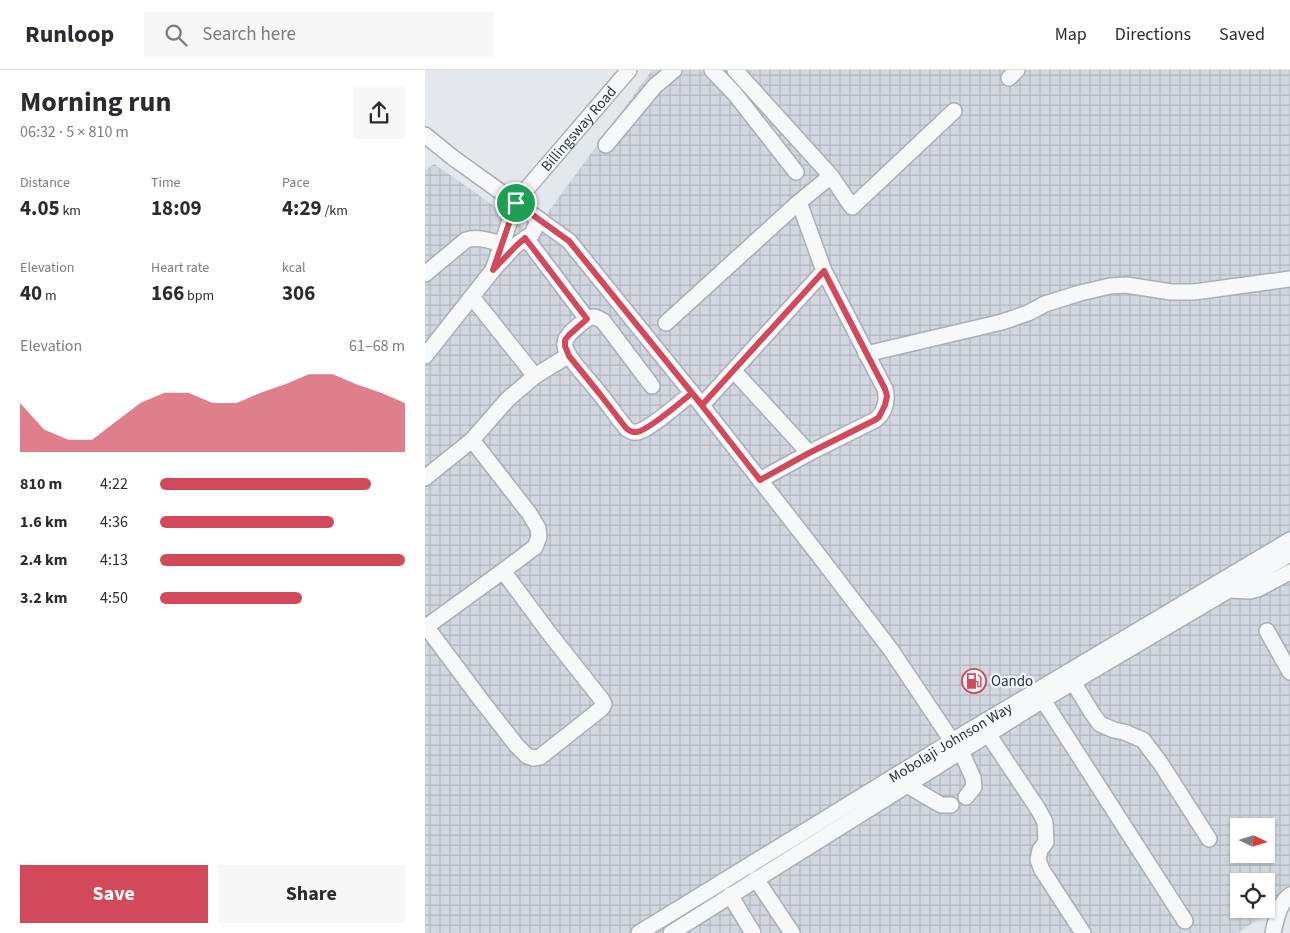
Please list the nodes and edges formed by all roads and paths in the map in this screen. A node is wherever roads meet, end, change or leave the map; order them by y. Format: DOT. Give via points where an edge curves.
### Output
graph roads {
  1 [pos="629,70"];
  2 [pos="674,70"];
  3 [pos="713,70"];
  4 [pos="735,70"];
  5 [pos="954,111"];
  6 [pos="425,135"];
  7 [pos="606,145"];
  8 [pos="796,172"];
  9 [pos="831,176"];
  10 [pos="799,202"];
  11 [pos="516,203"];
  12 [pos="539,219"];
  13 [pos="525,238"];
  14 [pos="502,244"];
  15 [pos="493,270"];
  16 [pos="824,271"];
  17 [pos="425,274"];
  18 [pos="1290,279"];
  19 [pos="472,297"];
  20 [pos="587,319"];
  21 [pos="665,323"];
  22 [pos="866,354"];
  23 [pos="425,356"];
  24 [pos="569,356"];
  25 [pos="734,371"];
  26 [pos="535,376"];
  27 [pos="652,386"];
  28 [pos="692,393"];
  29 [pos="702,405"];
  30 [pos="472,440"];
  31 [pos="809,453"];
  32 [pos="425,478"];
  33 [pos="760,480"];
  34 [pos="1290,540"];
  35 [pos="1290,554"];
  36 [pos="503,571"];
  37 [pos="1290,572"];
  38 [pos="1230,590"];
  39 [pos="425,626"];
  40 [pos="1267,631"];
  41 [pos="1290,672"];
  42 [pos="1073,682"];
  43 [pos="1043,700"];
  44 [pos="988,734"];
  45 [pos="957,746"];
  46 [pos="907,785"];
  47 [pos="966,797"];
  48 [pos="951,805"];
  49 [pos="1209,839"];
  50 [pos="756,879"];
  51 [pos="1290,895"];
  52 [pos="730,896"];
  53 [pos="1185,921"];
  54 [pos="639,933"];
  55 [pos="671,933"];
  56 [pos="753,933"];
  57 [pos="792,933"];
  58 [pos="1083,933"];
  59 [pos="1273,933"];
  1 -- 11 [label="street, Billingsway Road"];
  2 -- 7 [label="street" via="655,86"];
  3 -- 8 [label="street"];
  4 -- 9 [label="street"];
  5 -- 9 [label="street" via="852,207"];
  6 -- 11 [label="street"];
  9 -- 10 [label="street"];
  10 -- 16 [label="street"];
  10 -- 21 [label="street"];
  11 -- 12 [label="street"];
  11 -- 14 [label="street, Billingsway Road"];
  12 -- 13 [label="street, Billingsway Road" via="532,234"];
  12 -- 28 [label="street" via="569,241"];
  13 -- 15 [label="street, Billingsway Road"];
  13 -- 20 [label="street"];
  14 -- 15 [label="street, Billingsway Road"];
  14 -- 17 [label="street" via="479,238 466,240"];
  15 -- 19 [label="street, Billingsway Road"];
  16 -- 22 [label="street"];
  16 -- 25 [label="street"];
  18 -- 22 [label="street" via="1194,292 1110,286 1045,304 1002,322"];
  19 -- 23 [label="street, Billingsway Road"];
  19 -- 26 [label="street"];
  20 -- 24 [label="street" via="565,340"];
  20 -- 27 [label="street" via="597,317 603,321"];
  22 -- 31 [label="street" via="887,396 879,417"];
  24 -- 26 [label="street"];
  24 -- 28 [label="street" via="630,432 650,426"];
  25 -- 29 [label="street"];
  25 -- 31 [label="street"];
  26 -- 30 [label="street" via="508,399"];
  28 -- 29 [label="street"];
  29 -- 33 [label="street"];
  30 -- 32 [label="street"];
  30 -- 36 [label="street" via="538,528 535,547"];
  31 -- 33 [label="street"];
  33 -- 45 [label="street" via="891,650"];
  34 -- 45 [label="street, Mobolaji Johnson Way"];
  35 -- 38 [label="street, Mobolaji Johnson Way"];
  36 -- 39 [label="street"];
  36 -- 39 [label="street" via="604,704 546,753 533,758 517,746"];
  37 -- 38 [label="street" via="1258,589"];
  38 -- 42 [label="street, Mobolaji Johnson Way"];
  40 -- 41 [label="street"];
  42 -- 43 [label="street, Mobolaji Johnson Way"];
  42 -- 49 [label="street" via="1100,724 1143,740"];
  43 -- 44 [label="street, Mobolaji Johnson Way"];
  43 -- 53 [label="street"];
  44 -- 45 [label="street, Mobolaji Johnson Way"];
  44 -- 58 [label="street" via="1045,822 1046,842 1038,860"];
  45 -- 46 [label="street, Mobolaji Johnson Way"];
  45 -- 47 [label="street" via="973,778 974,787"];
  45 -- 54 [label="street, Mobolaji Johnson Way"];
  46 -- 48 [label="street" via="941,805"];
  46 -- 50 [label="street, Mobolaji Johnson Way"];
  50 -- 52 [label="street, Mobolaji Johnson Way"];
  50 -- 57 [label="street"];
  51 -- 59 [label="street" via="1277,915"];
  52 -- 55 [label="street, Mobolaji Johnson Way"];
  52 -- 56 [label="street"];
}
